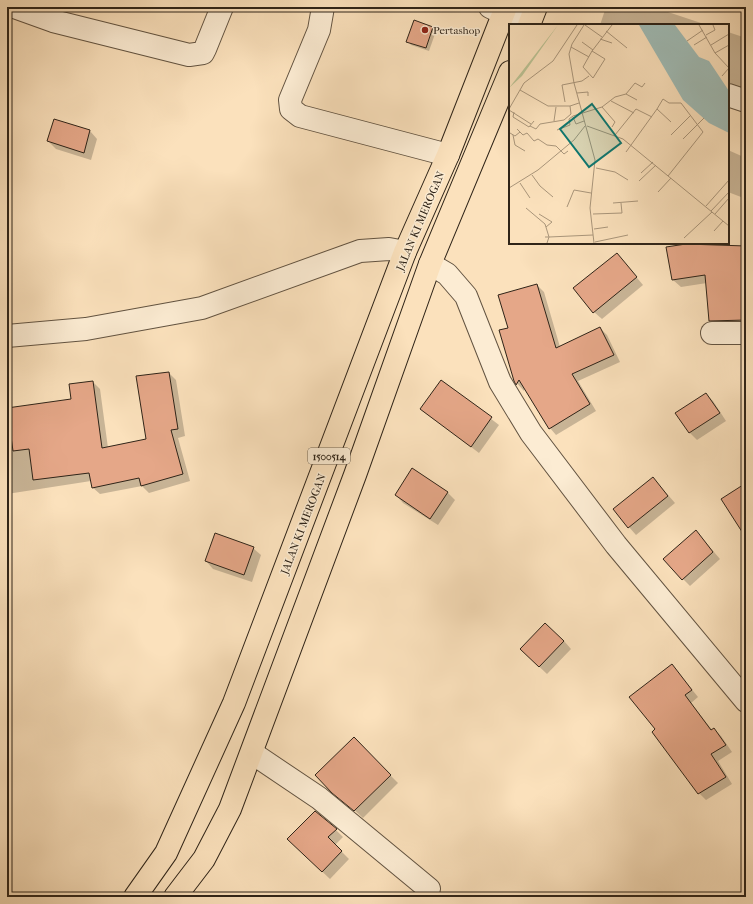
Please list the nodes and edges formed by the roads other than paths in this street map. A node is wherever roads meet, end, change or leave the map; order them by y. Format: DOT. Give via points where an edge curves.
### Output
graph roads {
  1 [pos="14,7"];
  2 [pos="222,7"];
  3 [pos="323,7"];
  4 [pos="536,7"];
  5 [pos="500,9"];
  6 [pos="527,24"];
  7 [pos="529,24"];
  8 [pos="509,74"];
  9 [pos="729,95"];
  10 [pos="746,101"];
  11 [pos="449,152"];
  12 [pos="475,157"];
  13 [pos="405,252"];
  14 [pos="430,264"];
  15 [pos="712,333"];
  16 [pos="746,333"];
  17 [pos="7,336"];
  18 [pos="746,700"];
  19 [pos="252,753"];
  20 [pos="428,890"];
  21 [pos="135,897"];
  22 [pos="175,897"];
  1 -- 2 [label="street" via="53,21 189,55 203,53"];
  3 -- 11 [label="street" via="319,30 290,100 291,109 300,116"];
  4 -- 7 [label="highway"];
  5 -- 6 [label="street"];
  5 -- 11 [label="highway, JALAN KI MEROGAN / 1500514"];
  8 -- 12 [label="highway, 1500514"];
  9 -- 10 [label="street"];
  11 -- 12 [label="highway"];
  11 -- 13 [label="highway, JALAN KI MEROGAN / 1500514"];
  12 -- 14 [label="highway, 1500514"];
  13 -- 14 [label="highway"];
  13 -- 17 [label="street" via="389,249 360,251 202,308 86,329"];
  13 -- 21 [label="highway, JALAN KI MEROGAN / 1500514" via="234,703 166,853"];
  14 -- 18 [label="street" via="447,274 466,296 500,382 530,432 616,545"];
  14 -- 19 [label="highway, 1500514"];
  15 -- 16 [label="street"];
  19 -- 20 [label="street" via="319,798"];
  19 -- 22 [label="highway, 1500514" via="230,809 204,858"];
}
